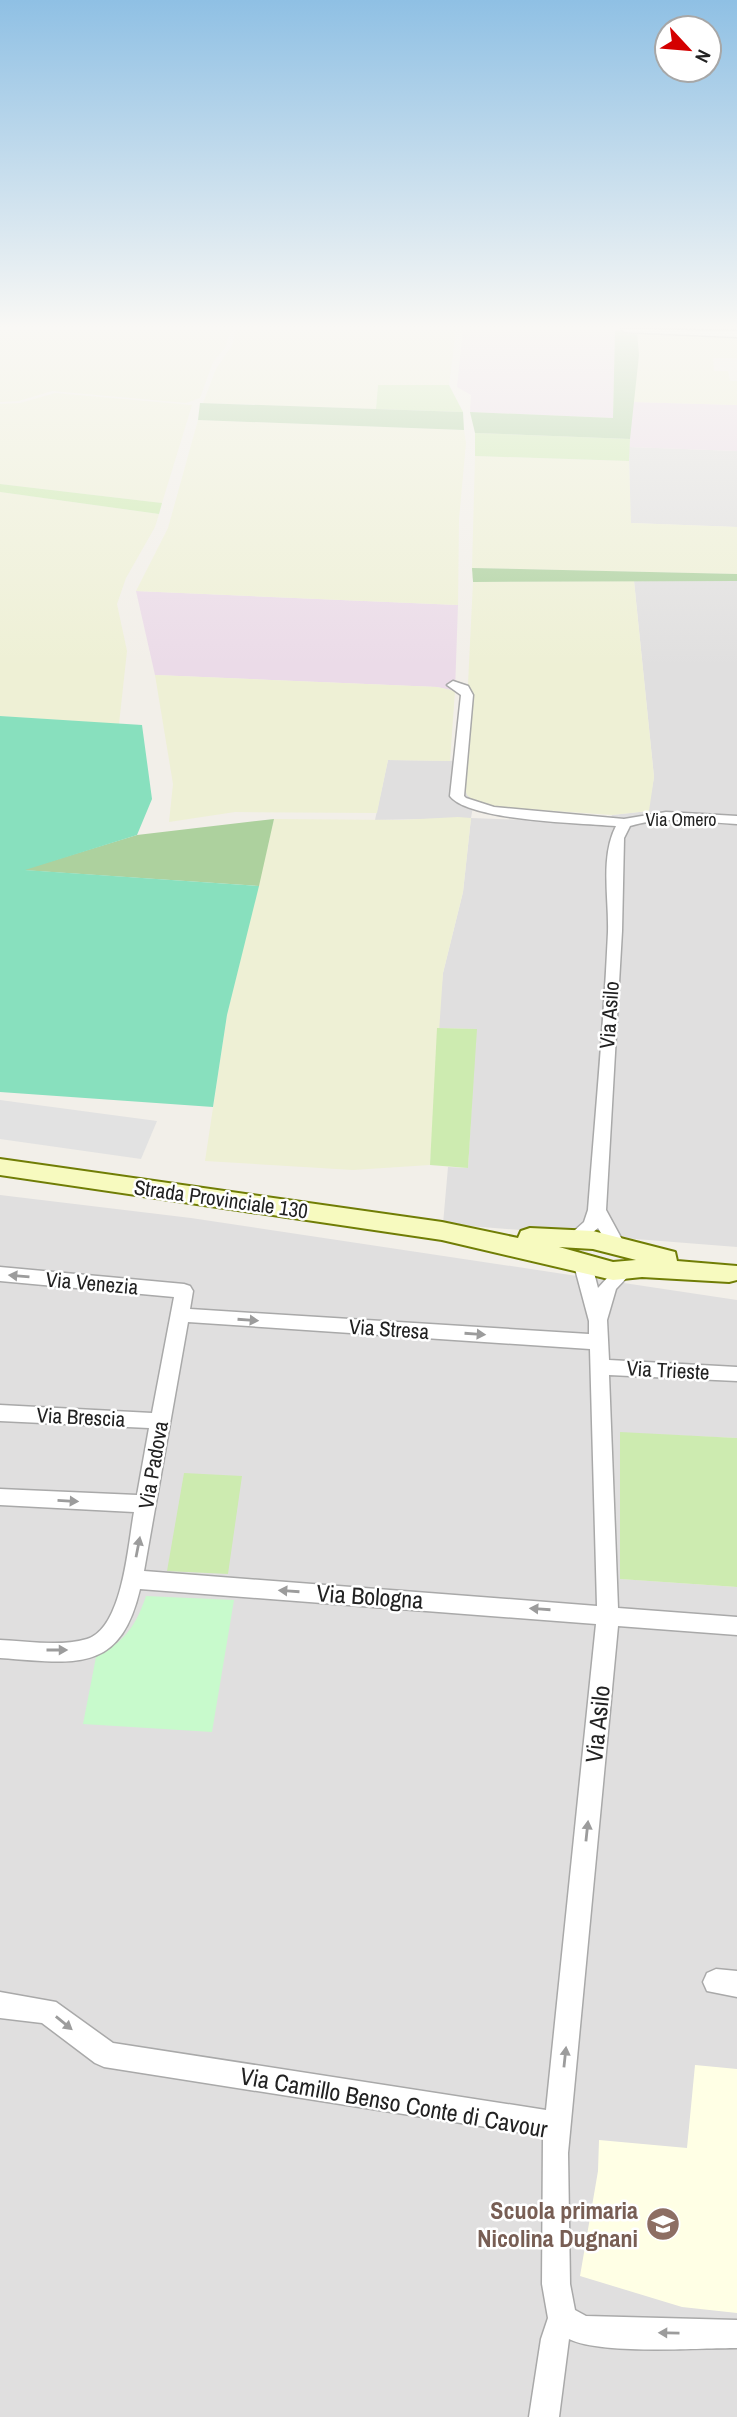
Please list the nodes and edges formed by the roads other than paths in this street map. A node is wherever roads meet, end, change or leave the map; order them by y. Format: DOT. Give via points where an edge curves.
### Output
graph roads {
  1 [pos="453,685"];
  2 [pos="737,820"];
  3 [pos="625,823"];
  4 [pos="0,1167"];
  5 [pos="597,1210"];
  6 [pos="442,1231"];
  7 [pos="574,1239"];
  8 [pos="616,1245"];
  9 [pos="583,1265"];
  10 [pos="624,1270"];
  11 [pos="733,1273"];
  12 [pos="0,1275"];
  13 [pos="184,1291"];
  14 [pos="180,1315"];
  15 [pos="598,1331"];
  16 [pos="598,1367"];
  17 [pos="737,1374"];
  18 [pos="0,1413"];
  19 [pos="162,1421"];
  20 [pos="0,1497"];
  21 [pos="146,1504"];
  22 [pos="132,1579"];
  23 [pos="608,1614"];
  24 [pos="737,1626"];
  25 [pos="0,1649"];
  26 [pos="0,2005"];
  27 [pos="558,2125"];
  28 [pos="562,2318"];
  29 [pos="737,2334"];
  30 [pos="544,2417"];
  1 -- 3 [label="street, Via Omero" via="467,695 457,796 461,801 485,810"];
  2 -- 3 [label="street, Via Omero" via="662,816"];
  3 -- 5 [label="street, Via Asilo" via="615,852 615,931"];
  4 -- 6 [label="street, Strada Provinciale 130"];
  5 -- 7 [label="street" via="591,1225"];
  5 -- 8 [label="street"];
  6 -- 7 [label="street, Strada Provinciale 130"];
  6 -- 9 [label="street, Strada Provinciale 130"];
  7 -- 8 [label="street, Strada Provinciale 130"];
  8 -- 11 [label="street, Strada Provinciale 130"];
  9 -- 10 [label="street, Strada Provinciale 130"];
  9 -- 15 [label="street, Via Asilo"];
  10 -- 11 [label="street, Strada Provinciale 130"];
  10 -- 15 [label="street, Via Asilo" via="608,1286"];
  13 -- 12 [label="street, Via Venezia, one-way"];
  13 -- 14 [label="street, Via Padova"];
  14 -- 15 [label="street, Via Stresa, one-way"];
  14 -- 19 [label="street, Via Padova"];
  15 -- 16 [label="street, Via Asilo"];
  16 -- 17 [label="street, Via Trieste"];
  16 -- 23 [label="street, Via Asilo"];
  18 -- 19 [label="street, Via Brescia"];
  19 -- 21 [label="street, Via Padova"];
  20 -- 21 [label="street, one-way"];
  22 -- 21 [label="street, Via Padova, one-way"];
  23 -- 22 [label="street, Via Bologna, one-way"];
  25 -- 22 [label="street, Via Padova, one-way" via="81,1650 111,1635"];
  23 -- 24 [label="street, Via Bologna"];
  27 -- 23 [label="street, Via Asilo, one-way"];
  26 -- 27 [label="street, Via Camillo Benso Conte di Cavour, one-way" via="47,2011 113,2056"];
  27 -- 28 [label="street, Via Camillo Benso Conte di Cavour" via="554,2250"];
  29 -- 28 [label="street, one-way" via="608,2333 582,2330"];
  28 -- 30 [label="street, Via Camillo Benso Conte di Cavour"];
}
